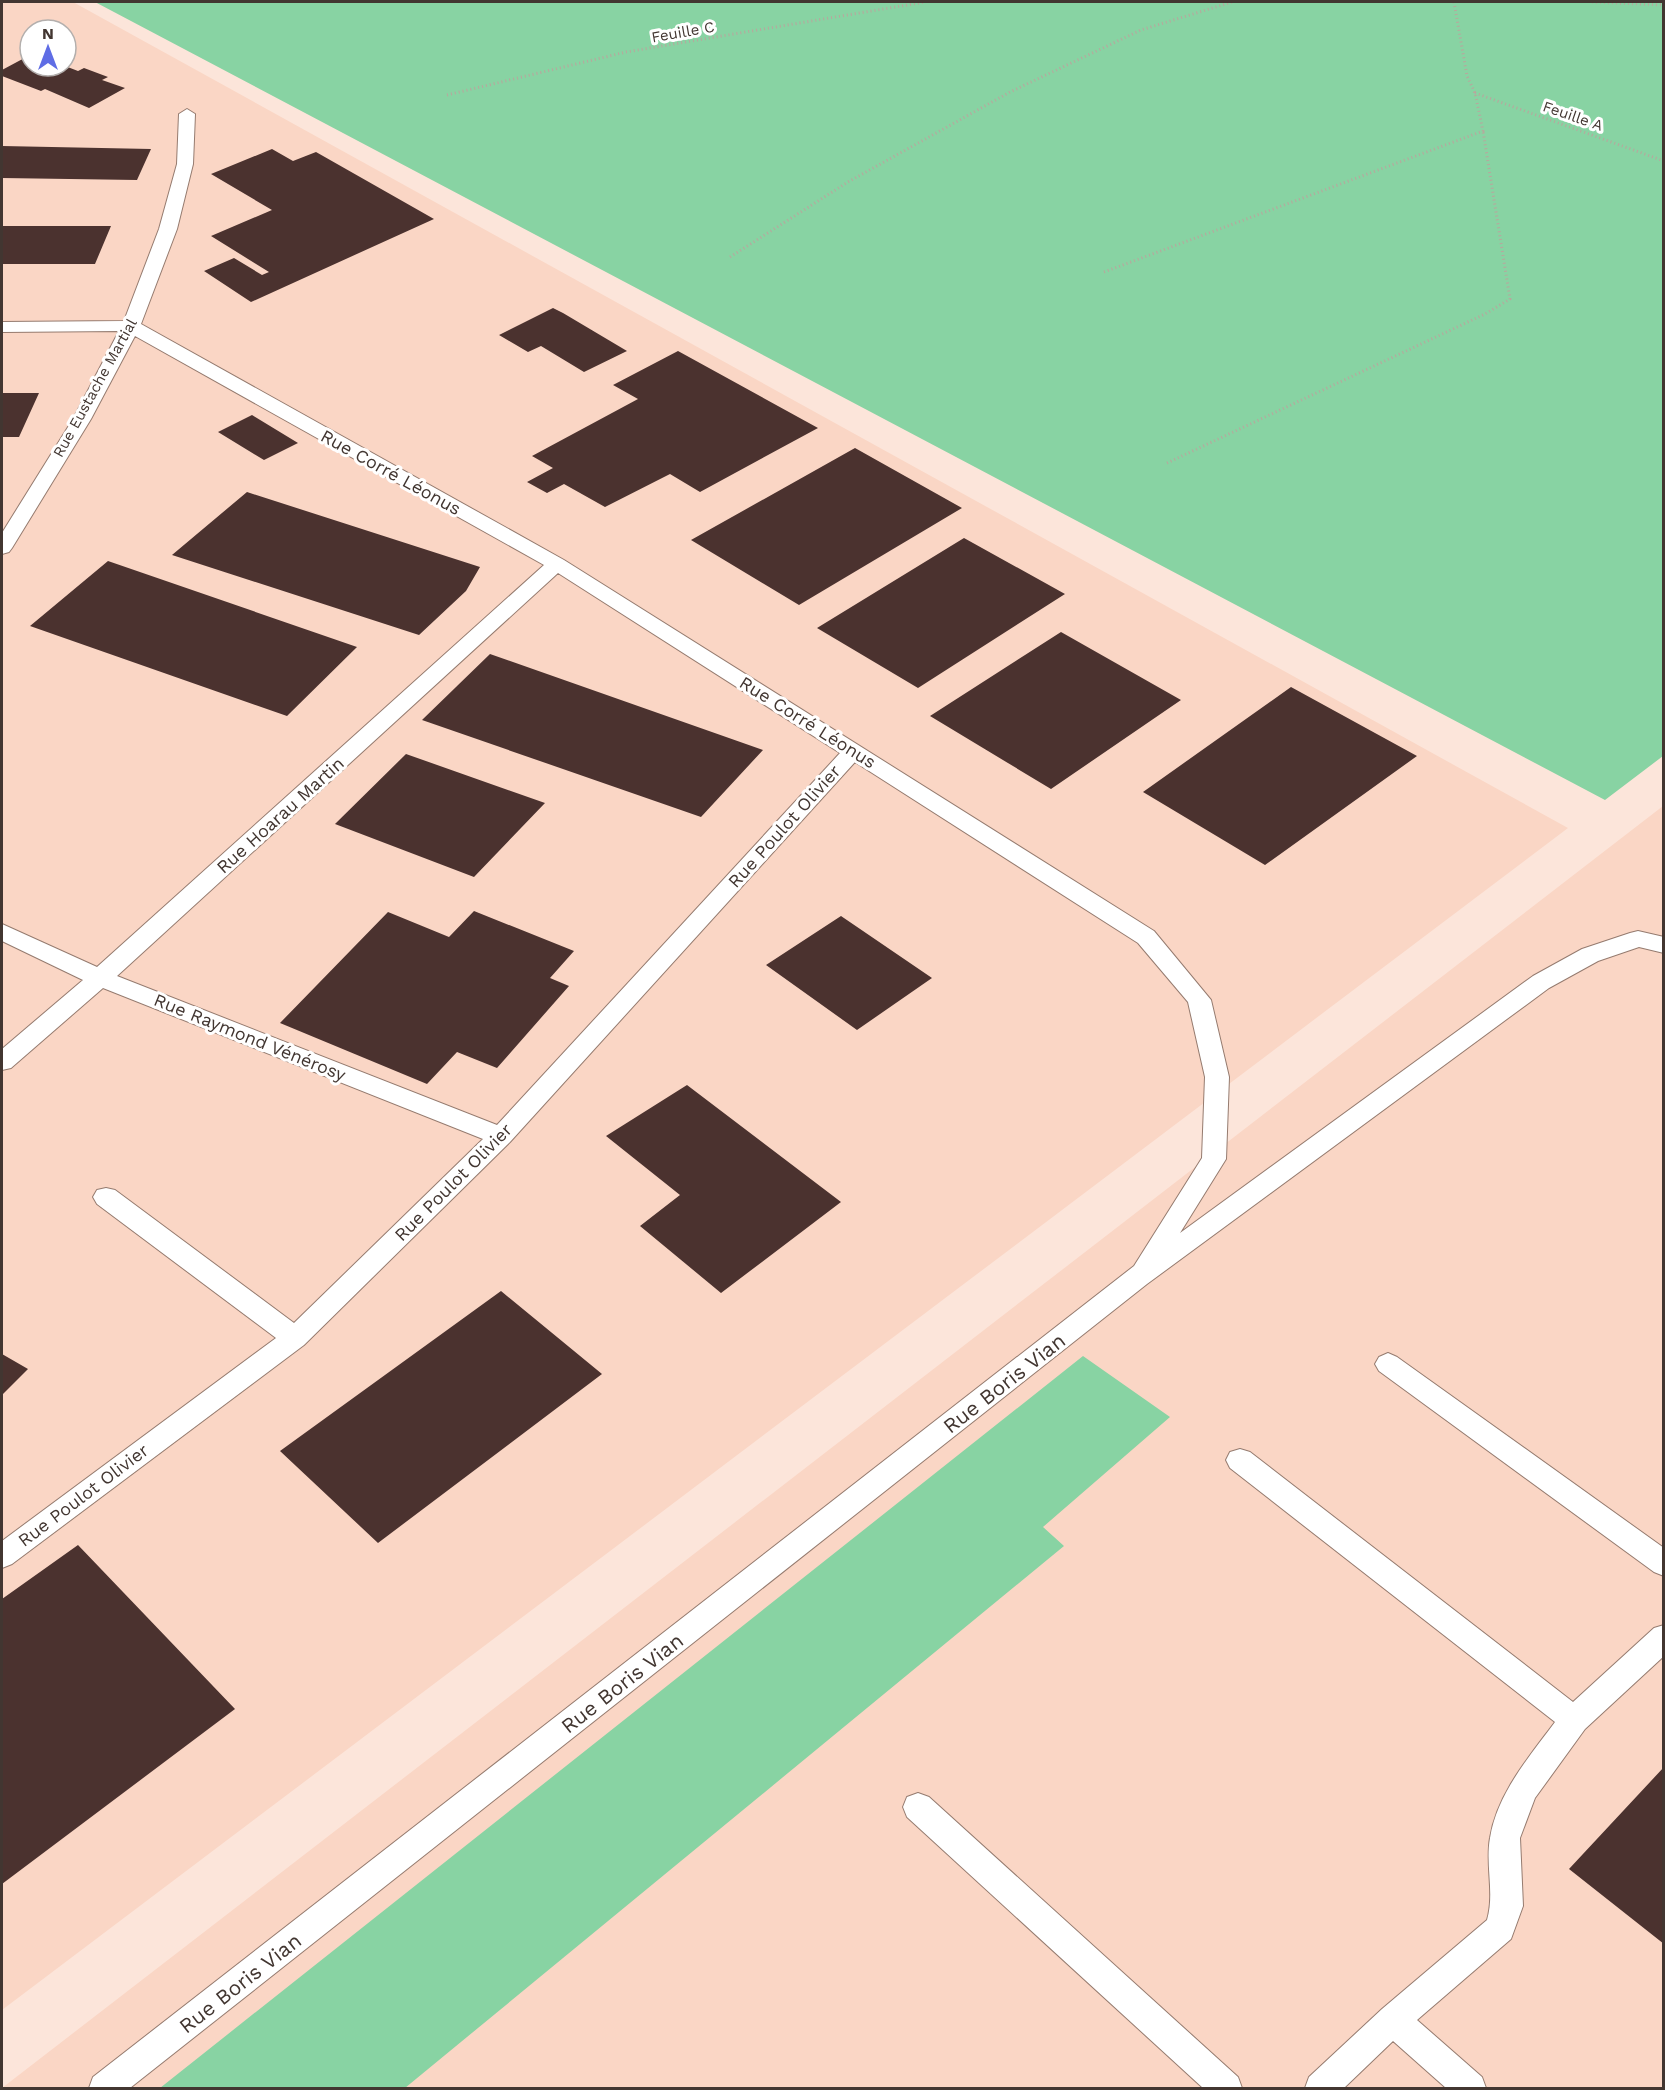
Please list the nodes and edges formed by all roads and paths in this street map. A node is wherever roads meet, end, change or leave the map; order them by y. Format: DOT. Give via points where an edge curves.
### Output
graph roads {
  1 [pos="925,2"];
  2 [pos="1232,2"];
  3 [pos="1454,2"];
  4 [pos="1592,2"];
  5 [pos="1664,5"];
  6 [pos="1476,93"];
  7 [pos="447,95"];
  8 [pos="187,114"];
  9 [pos="1483,131"];
  10 [pos="1664,161"];
  11 [pos="730,257"];
  12 [pos="1104,272"];
  13 [pos="131,326"];
  14 [pos="2,327"];
  15 [pos="1167,463"];
  16 [pos="2,548"];
  17 [pos="556,564"];
  18 [pos="853,751"];
  19 [pos="2,932"];
  20 [pos="1664,945"];
  21 [pos="100,978"];
  22 [pos="2,1062"];
  23 [pos="501,1136"];
  24 [pos="106,1197"];
  25 [pos="1138,1277"];
  26 [pos="295,1338"];
  27 [pos="1388,1364"];
  28 [pos="1240,1460"];
  29 [pos="2,1556"];
  30 [pos="1664,1564"];
  31 [pos="1664,1636"];
  32 [pos="1574,1720"];
  33 [pos="918,1807"];
  34 [pos="1393,2020"];
  35 [pos="105,2088"];
  36 [pos="1226,2088"];
  37 [pos="1321,2088"];
  38 [pos="1470,2088"];
  1 -- 7 [label="path, Feuille C" via="626,52"];
  2 -- 11 [label="path" via="1141,30 1010,92 848,182"];
  3 -- 6 [label="path" via="1467,76"];
  4 -- 5 [label="path"];
  6 -- 9 [label="path"];
  6 -- 10 [label="path, Feuille A"];
  8 -- 13 [label="lane, Rue Eustache Martial" via="185,164 168,229"];
  9 -- 12 [label="path"];
  9 -- 15 [label="path" via="1510,299"];
  13 -- 14 [label="lane"];
  13 -- 16 [label="lane, Rue Eustache Martial" via="82,419"];
  13 -- 17 [label="lane, Rue Corré Léonus"];
  17 -- 18 [label="lane, Rue Corré Léonus"];
  17 -- 21 [label="lane, Rue Hoarau Martin"];
  18 -- 23 [label="lane, Rue Poulot Olivier"];
  18 -- 25 [label="lane, Rue Corré Léonus" via="1146,937 1199,1000 1217,1077 1214,1159"];
  19 -- 21 [label="lane, Rue Raymond Vénérosy"];
  20 -- 25 [label="lane, Rue Boris Vian" via="1638,939 1590,955 1541,982"];
  21 -- 22 [label="lane, Rue Hoarau Martin"];
  21 -- 23 [label="lane, Rue Raymond Vénérosy"];
  23 -- 26 [label="lane, Rue Poulot Olivier"];
  24 -- 26 [label="lane"];
  25 -- 35 [label="lane, Rue Boris Vian"];
  26 -- 29 [label="lane, Rue Poulot Olivier"];
  27 -- 30 [label="lane"];
  28 -- 32 [label="lane"];
  31 -- 32 [label="lane"];
  32 -- 34 [label="lane" via="1522,1791 1505,1838 1507,1906 1500,1929"];
  33 -- 36 [label="lane"];
  34 -- 37 [label="lane"];
  34 -- 38 [label="lane"];
}
